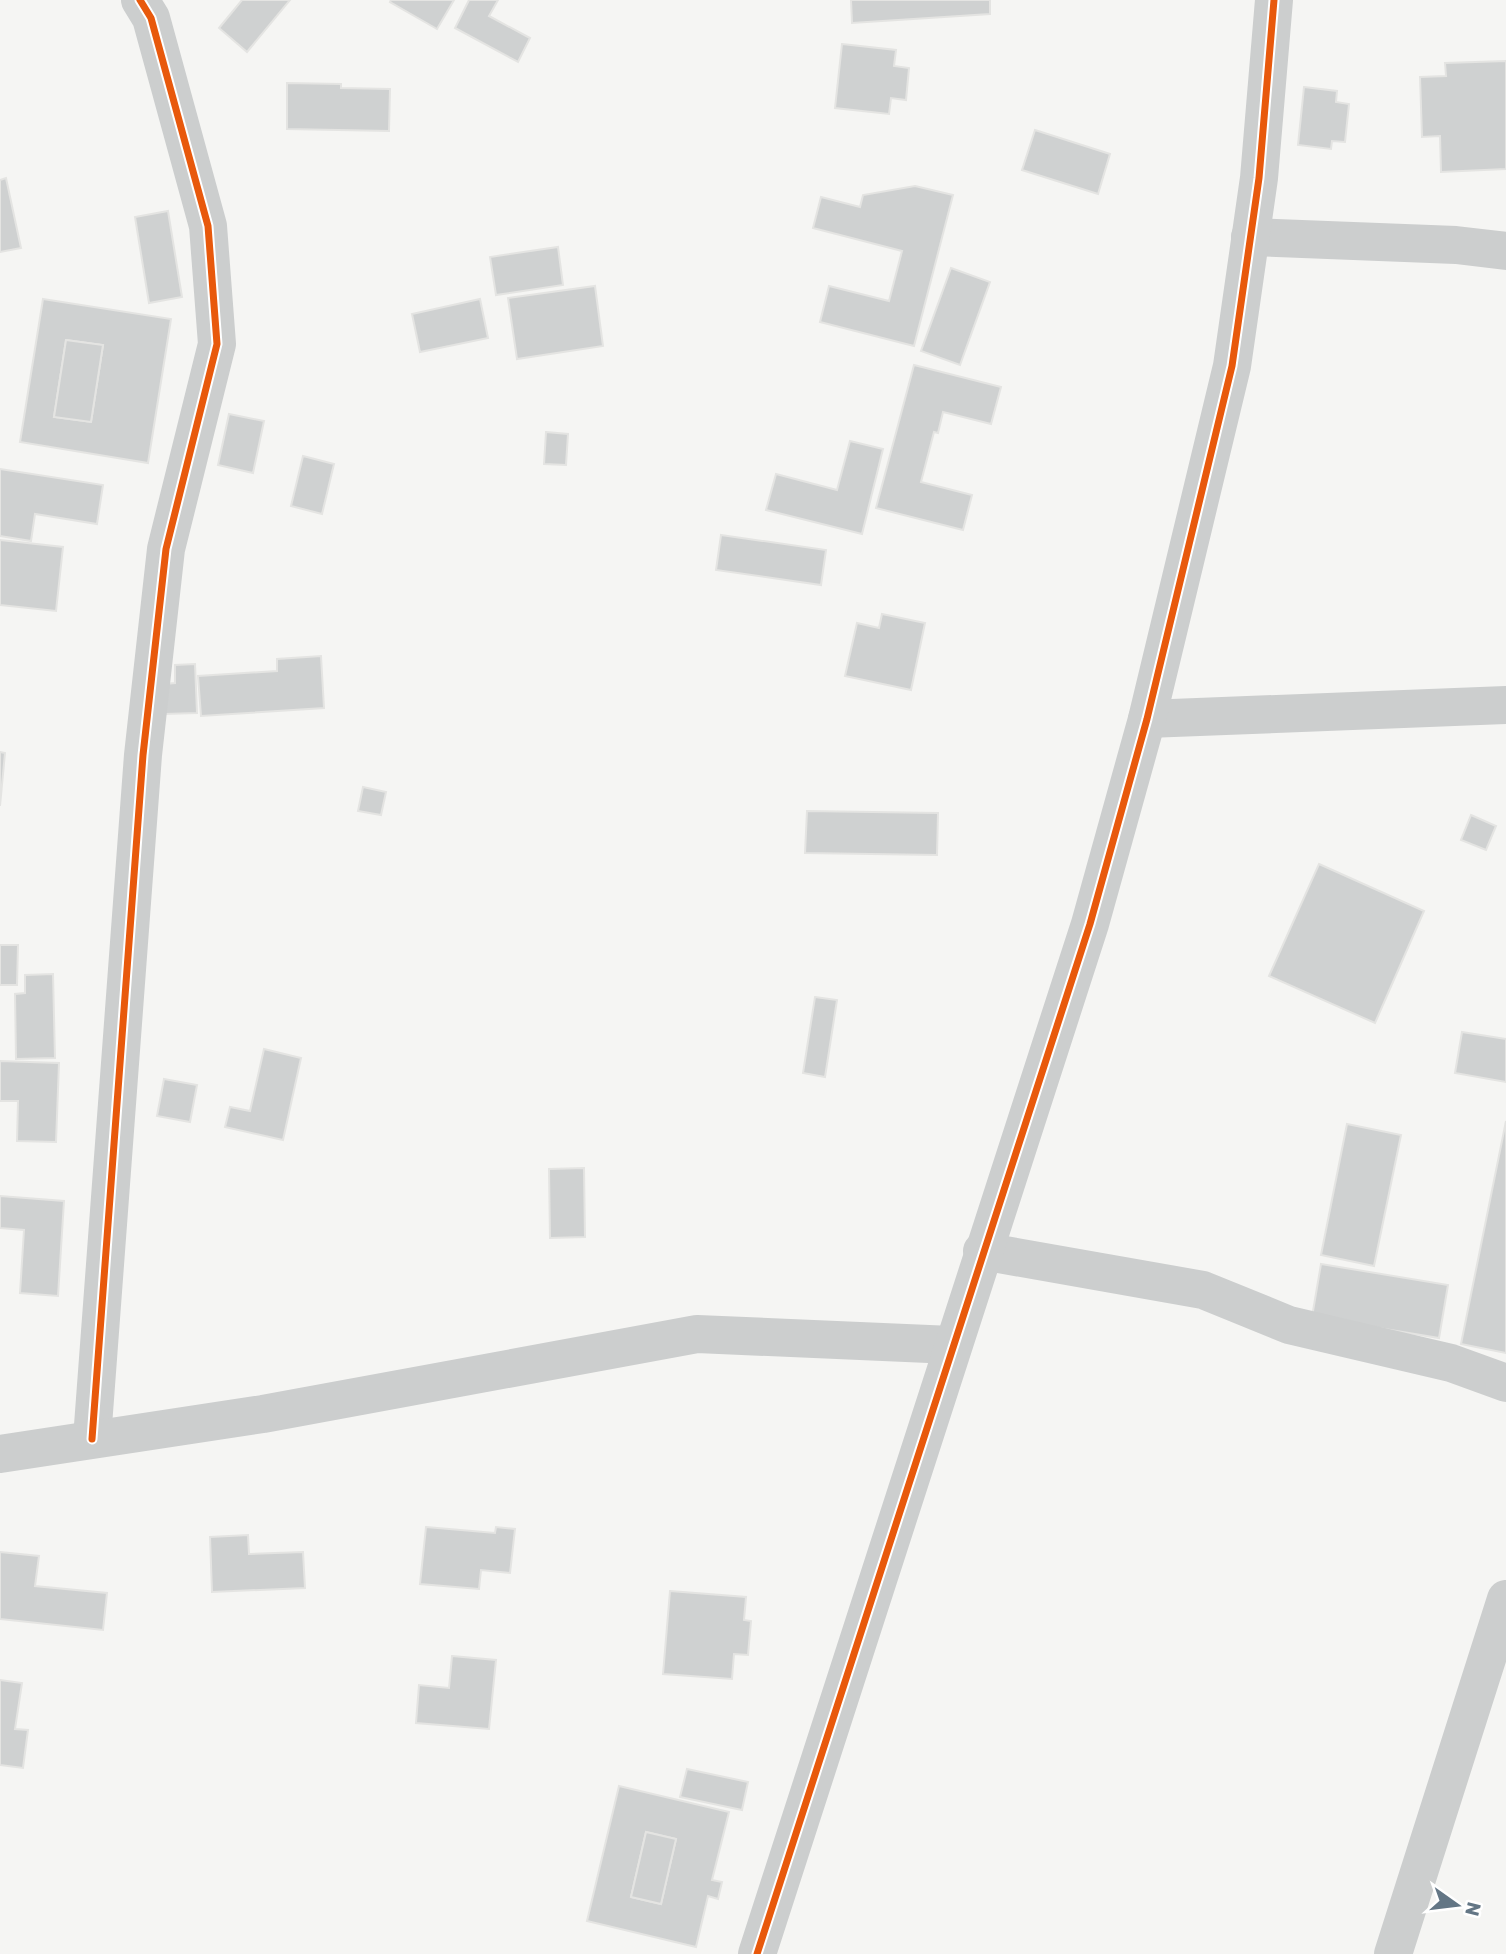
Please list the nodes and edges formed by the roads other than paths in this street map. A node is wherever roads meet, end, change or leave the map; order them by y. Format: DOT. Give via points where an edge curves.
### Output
graph roads {
  1 [pos="140,0"];
  2 [pos="1274,0"];
  3 [pos="1250,237"];
  4 [pos="1506,251"];
  5 [pos="1506,705"];
  6 [pos="1147,719"];
  7 [pos="982,1251"];
  8 [pos="952,1345"];
  9 [pos="1506,1383"];
  10 [pos="92,1439"];
  11 [pos="0,1454"];
  12 [pos="1506,1599"];
  13 [pos="757,1954"];
  14 [pos="1393,1954"];
  1 -- 10 [label="street" via="151,18 208,226 217,344 164,563 143,755"];
  2 -- 3 [label="street"];
  3 -- 4 [label="street"];
  3 -- 6 [label="street" via="1231,366"];
  5 -- 6 [label="street"];
  6 -- 7 [label="street" via="1090,923"];
  7 -- 8 [label="street"];
  7 -- 9 [label="street" via="1202,1290 1289,1325 1451,1363"];
  8 -- 10 [label="street" via="697,1334 264,1414"];
  8 -- 13 [label="street"];
  10 -- 11 [label="street"];
  12 -- 14 [label="street"];
}
